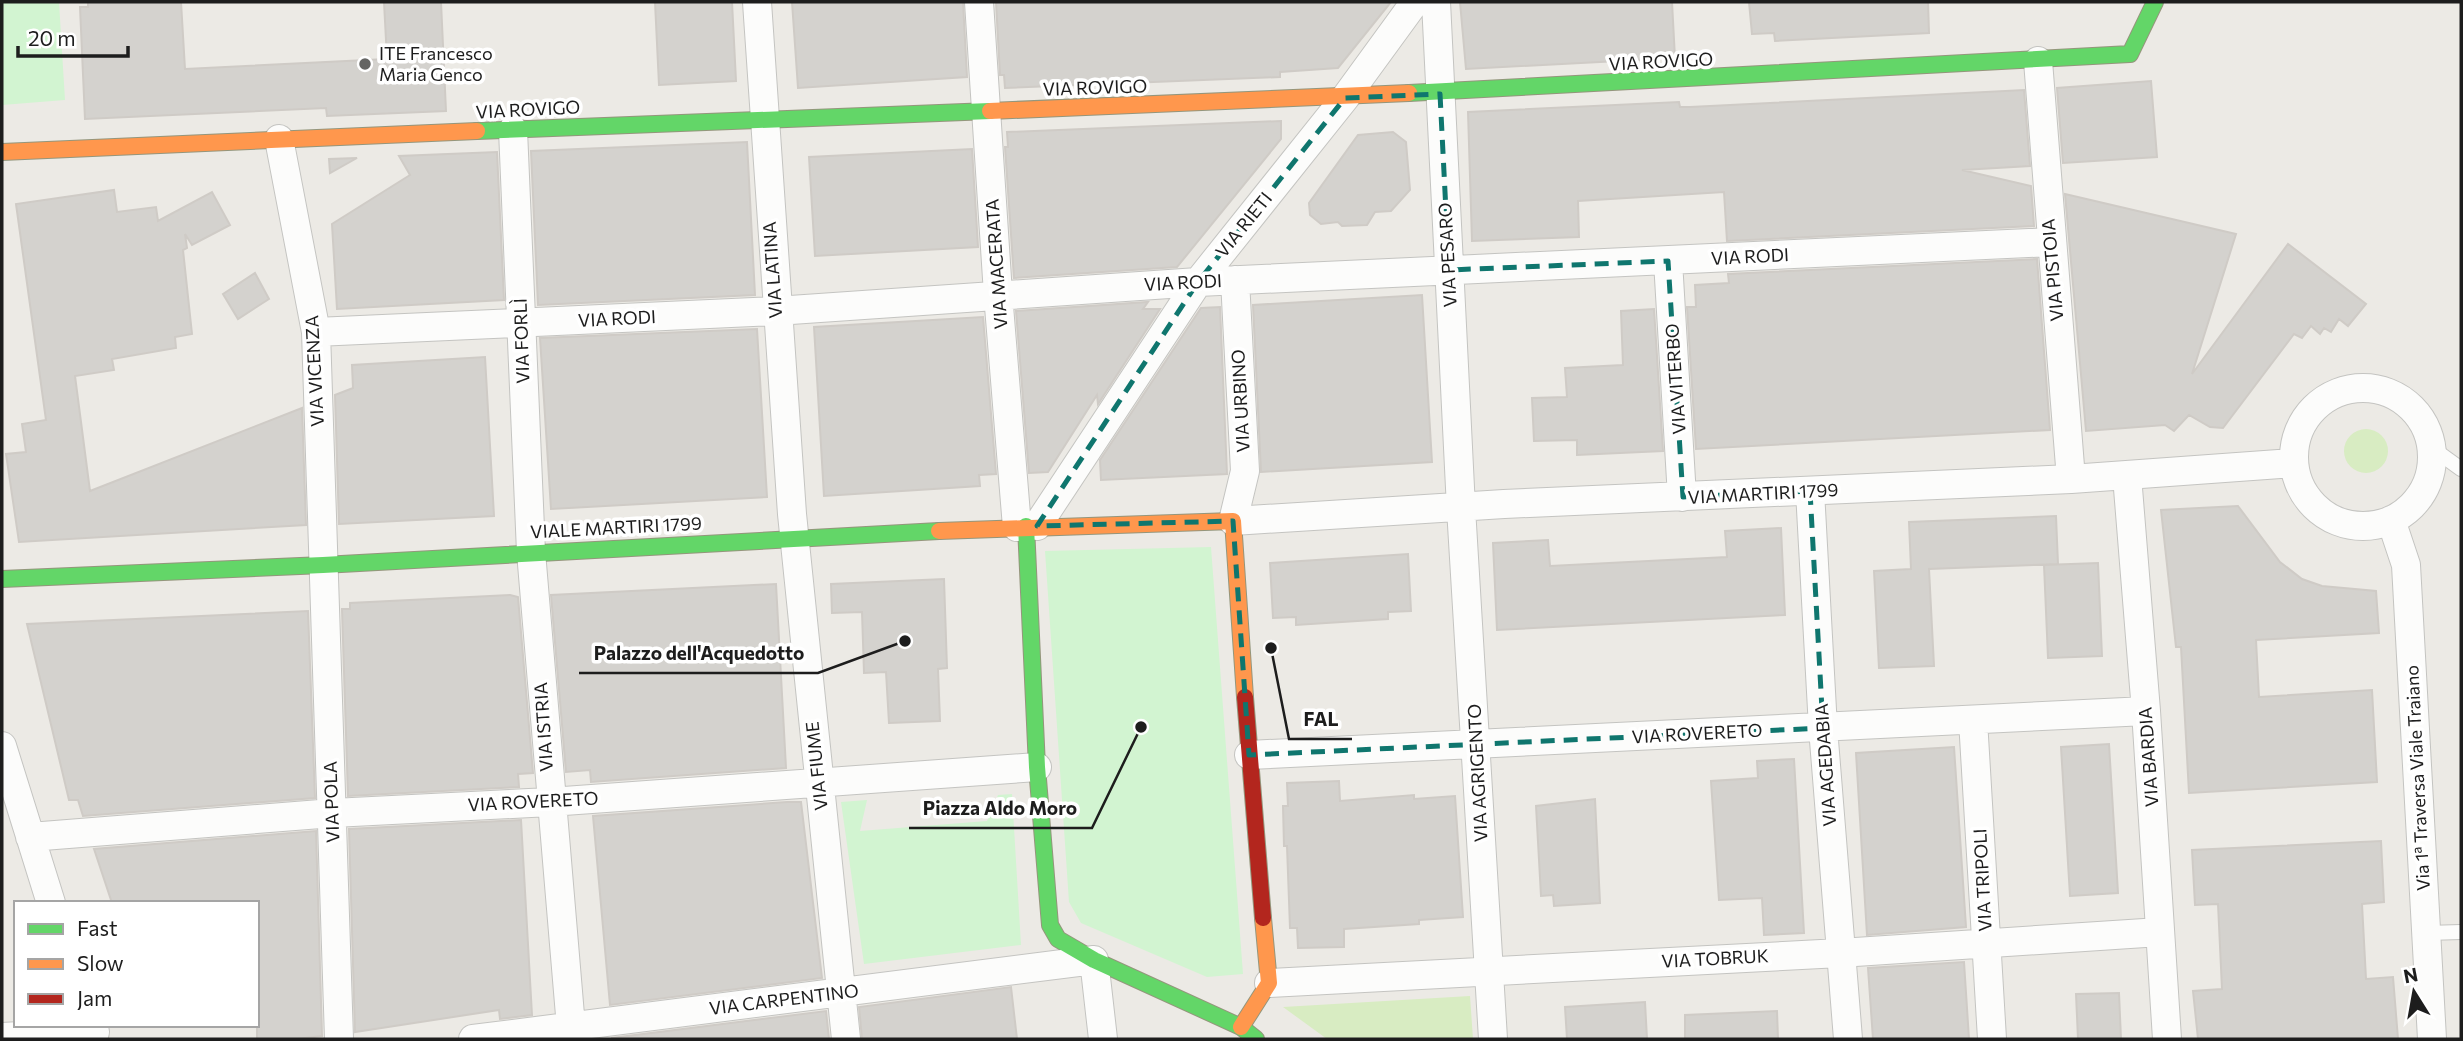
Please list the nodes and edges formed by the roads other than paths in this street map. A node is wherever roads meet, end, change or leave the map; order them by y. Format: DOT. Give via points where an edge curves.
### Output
graph roads {
  1 [pos="757,2"];
  2 [pos="979,2"];
  3 [pos="1415,2"];
  4 [pos="1436,2"];
  5 [pos="2155,2"];
  6 [pos="2038,61"];
  7 [pos="1440,94"];
  8 [pos="1345,98"];
  9 [pos="988,111"];
  10 [pos="763,118"];
  11 [pos="513,130"];
  12 [pos="279,139"];
  13 [pos="2,152"];
  14 [pos="2051,242"];
  15 [pos="1668,261"];
  16 [pos="1449,270"];
  17 [pos="1236,280"];
  18 [pos="1198,282"];
  19 [pos="998,295"];
  20 [pos="776,312"];
  21 [pos="522,324"];
  22 [pos="316,332"];
  23 [pos="2432,448"];
  24 [pos="2293,463"];
  25 [pos="2461,468"];
  26 [pos="2127,476"];
  27 [pos="2071,479"];
  28 [pos="1810,491"];
  29 [pos="1682,498"];
  30 [pos="1461,508"];
  31 [pos="2392,520"];
  32 [pos="1233,521"];
  33 [pos="1027,526"];
  34 [pos="794,538"];
  35 [pos="531,552"];
  36 [pos="323,565"];
  37 [pos="2,579"];
  38 [pos="2146,711"];
  39 [pos="1973,720"];
  40 [pos="1823,728"];
  41 [pos="1477,745"];
  42 [pos="2,746"];
  43 [pos="1249,755"];
  44 [pos="1037,767"];
  45 [pos="819,782"];
  46 [pos="550,802"];
  47 [pos="333,813"];
  48 [pos="30,837"];
  49 [pos="50,901"];
  50 [pos="2160,932"];
  51 [pos="2461,932"];
  52 [pos="2427,933"];
  53 [pos="1987,944"];
  54 [pos="1840,953"];
  55 [pos="1094,960"];
  56 [pos="1490,970"];
  57 [pos="1269,983"];
  58 [pos="840,993"];
  59 [pos="1241,1027"];
  60 [pos="95,1032"];
  61 [pos="571,1033"];
  62 [pos="2,1037"];
  63 [pos="339,1039"];
  64 [pos="473,1039"];
  65 [pos="846,1039"];
  66 [pos="1103,1039"];
  67 [pos="1256,1039"];
  68 [pos="1493,1039"];
  69 [pos="1848,1039"];
  70 [pos="1992,1039"];
  71 [pos="2167,1039"];
  72 [pos="2432,1039"];
  1 -- 10 [label="street, VIA LATINA"];
  2 -- 9 [label="street, VIA MACERATA"];
  3 -- 8 [label="street, VIA RIETI"];
  4 -- 7 [label="street, VIA PESARO"];
  5 -- 6 [label="street, VIA ROVIGO" via="2130,54"];
  6 -- 7 [label="street, VIA ROVIGO"];
  6 -- 14 [label="street, VIA PISTOIA"];
  7 -- 8 [label="street, VIA ROVIGO"];
  7 -- 16 [label="street, VIA PESARO"];
  8 -- 9 [label="street, VIA ROVIGO"];
  8 -- 18 [label="street, VIA RIETI"];
  9 -- 10 [label="street, VIA ROVIGO"];
  9 -- 19 [label="street, VIA MACERATA"];
  10 -- 11 [label="street, VIA ROVIGO"];
  10 -- 20 [label="street, VIA LATINA"];
  11 -- 12 [label="street, VIA ROVIGO"];
  11 -- 21 [label="street, VIA FORLÌ"];
  12 -- 13 [label="street, VIA ROVIGO"];
  12 -- 22 [label="street, VIA VICENZA"];
  14 -- 15 [label="street, VIA RODI"];
  14 -- 27 [label="street, VIA PISTOIA"];
  15 -- 16 [label="street, VIA RODI"];
  15 -- 29 [label="street, VIA VITERBO"];
  16 -- 17 [label="street, VIA RODI"];
  16 -- 30 [label="street, VIA PESARO"];
  17 -- 18 [label="street, VIA RODI"];
  17 -- 32 [label="street, VIA URBINO" via="1245,471"];
  18 -- 19 [label="street, VIA RODI"];
  18 -- 33 [label="street, VIA RIETI"];
  19 -- 20 [label="street, VIA RODI"];
  19 -- 33 [label="street, VIA MACERATA"];
  20 -- 21 [label="street, VIA RODI"];
  20 -- 34 [label="street, VIA LATINA"];
  21 -- 22 [label="street, VIA RODI"];
  21 -- 35 [label="street, VIA FORLÌ"];
  22 -- 36 [label="street, VIA VICENZA"];
  23 -- 24 [label="street" via="2425,425 2410,406 2390,393 2367,387 2344,390 2322,400 2305,417 2295,439"];
  23 -- 25 [label="lane"];
  23 -- 31 [label="street" via="2424,490"];
  24 -- 26 [label="street, VIA MARTIRI 1799"];
  24 -- 31 [label="street" via="2299,484 2328,516 2359,525"];
  26 -- 27 [label="street, VIA MARTIRI 1799"];
  26 -- 38 [label="street, VIA BARDIA"];
  27 -- 28 [label="street, VIA MARTIRI 1799"];
  28 -- 29 [label="street, VIA MARTIRI 1799"];
  28 -- 40 [label="street, VIA AGEDABIA"];
  29 -- 30 [label="street, VIA MARTIRI 1799"];
  30 -- 32 [label="street, VIA MARTIRI 1799"];
  30 -- 41 [label="street, VIA AGRIGENTO"];
  31 -- 52 [label="street, Via 1ª Traversa Viale Traiano" via="2406,565"];
  32 -- 33 [label="street, VIALE MARTIRI 1799"];
  32 -- 43 [label="street"];
  33 -- 34 [label="street, VIALE MARTIRI 1799"];
  33 -- 44 [label="street"];
  34 -- 35 [label="street, VIALE MARTIRI 1799"];
  34 -- 45 [label="street, VIA FIUME"];
  35 -- 36 [label="street, VIALE MARTIRI 1799"];
  35 -- 46 [label="street, VIA ISTRIA"];
  36 -- 37 [label="street, VIALE MARTIRI 1799"];
  36 -- 47 [label="street, VIA POLA"];
  38 -- 39 [label="street, VIA ROVERETO"];
  38 -- 50 [label="street, VIA BARDIA"];
  39 -- 40 [label="street, VIA ROVERETO"];
  39 -- 53 [label="street, VIA TRIPOLI"];
  40 -- 41 [label="street, VIA ROVERETO"];
  40 -- 54 [label="street, VIA AGEDABIA"];
  41 -- 43 [label="street, VIA ROVERETO"];
  41 -- 56 [label="street, VIA AGRIGENTO"];
  42 -- 48 [label="street"];
  43 -- 57 [label="street"];
  44 -- 45 [label="street, VIA ROVERETO"];
  44 -- 55 [label="street" via="1050,925 1058,939"];
  45 -- 46 [label="street, VIA ROVERETO"];
  45 -- 58 [label="street, VIA FIUME"];
  46 -- 47 [label="street, VIA ROVERETO"];
  46 -- 61 [label="street, VIA ISTRIA"];
  47 -- 48 [label="street, VIA ROVERETO"];
  47 -- 63 [label="street, VIA POLA"];
  48 -- 49 [label="street"];
  50 -- 53 [label="street, VIA TOBRUK"];
  50 -- 71 [label="street, VIA BARDIA"];
  51 -- 52 [label="lane"];
  52 -- 72 [label="street, Via 1ª Traversa Viale Traiano"];
  53 -- 54 [label="street, VIA TOBRUK"];
  53 -- 70 [label="street, VIA TRIPOLI"];
  54 -- 56 [label="street, VIA TOBRUK"];
  54 -- 69 [label="street, VIA AGEDABIA"];
  55 -- 58 [label="street, VIA CARPENTINO"];
  55 -- 59 [label="street"];
  55 -- 66 [label="street"];
  56 -- 57 [label="street, VIA TOBRUK"];
  56 -- 68 [label="street, VIA AGRIGENTO"];
  57 -- 59 [label="street"];
  58 -- 61 [label="street, VIA CARPENTINO"];
  58 -- 65 [label="street, VIA FIUME"];
  59 -- 67 [label="street"];
  60 -- 62 [label="street"];
  61 -- 64 [label="street, VIA CARPENTINO"];
}
